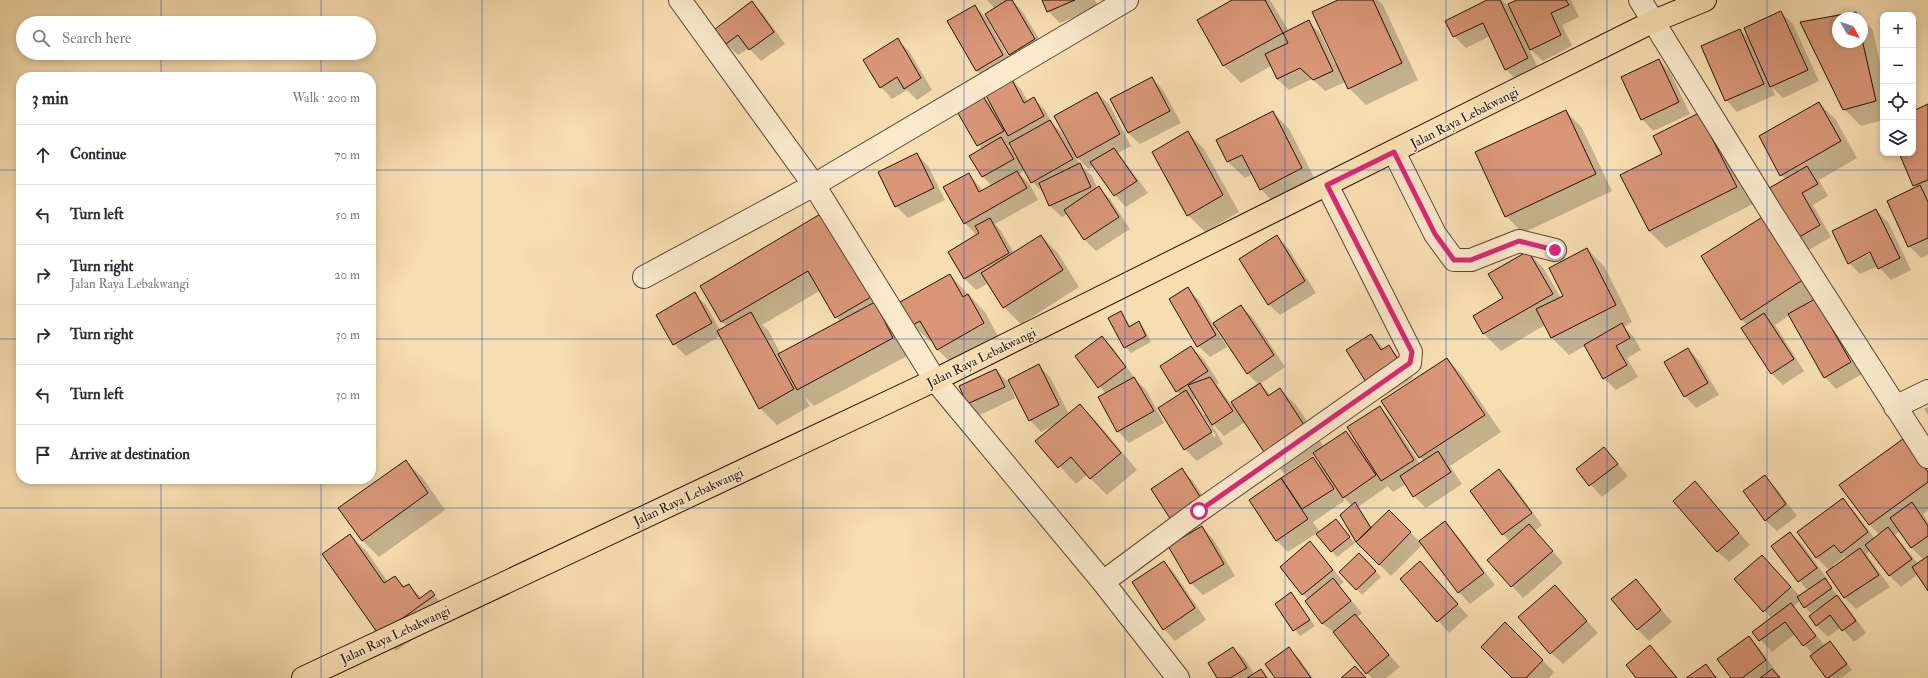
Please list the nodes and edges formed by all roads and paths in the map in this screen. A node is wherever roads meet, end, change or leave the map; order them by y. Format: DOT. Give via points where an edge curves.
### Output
graph roads {
  1 [pos="680,0"];
  2 [pos="1127,0"];
  3 [pos="1640,0"];
  4 [pos="1705,0"];
  5 [pos="1652,22"];
  6 [pos="1394,152"];
  7 [pos="814,185"];
  8 [pos="1327,185"];
  9 [pos="1555,250"];
  10 [pos="644,277"];
  11 [pos="935,380"];
  12 [pos="1928,391"];
  13 [pos="1895,407"];
  14 [pos="1928,457"];
  15 [pos="1103,582"];
  16 [pos="302,678"];
  17 [pos="1178,678"];
  1 -- 7 [label="street"];
  2 -- 7 [label="street"];
  3 -- 5 [label="street"];
  4 -- 5 [label="main road, Jalan Raya Lebakwangi"];
  5 -- 6 [label="main road, Jalan Raya Lebakwangi"];
  5 -- 13 [label="street"];
  6 -- 8 [label="main road, Jalan Raya Lebakwangi"];
  6 -- 9 [label="street" via="1435,234 1454,260 1471,260 1519,241"];
  7 -- 10 [label="street"];
  7 -- 11 [label="street"];
  8 -- 11 [label="main road, Jalan Raya Lebakwangi"];
  8 -- 15 [label="street" via="1412,352 1410,363 1199,511"];
  11 -- 15 [label="street"];
  11 -- 16 [label="main road, Jalan Raya Lebakwangi"];
  12 -- 13 [label="street"];
  13 -- 14 [label="street"];
  15 -- 17 [label="street"];
}
